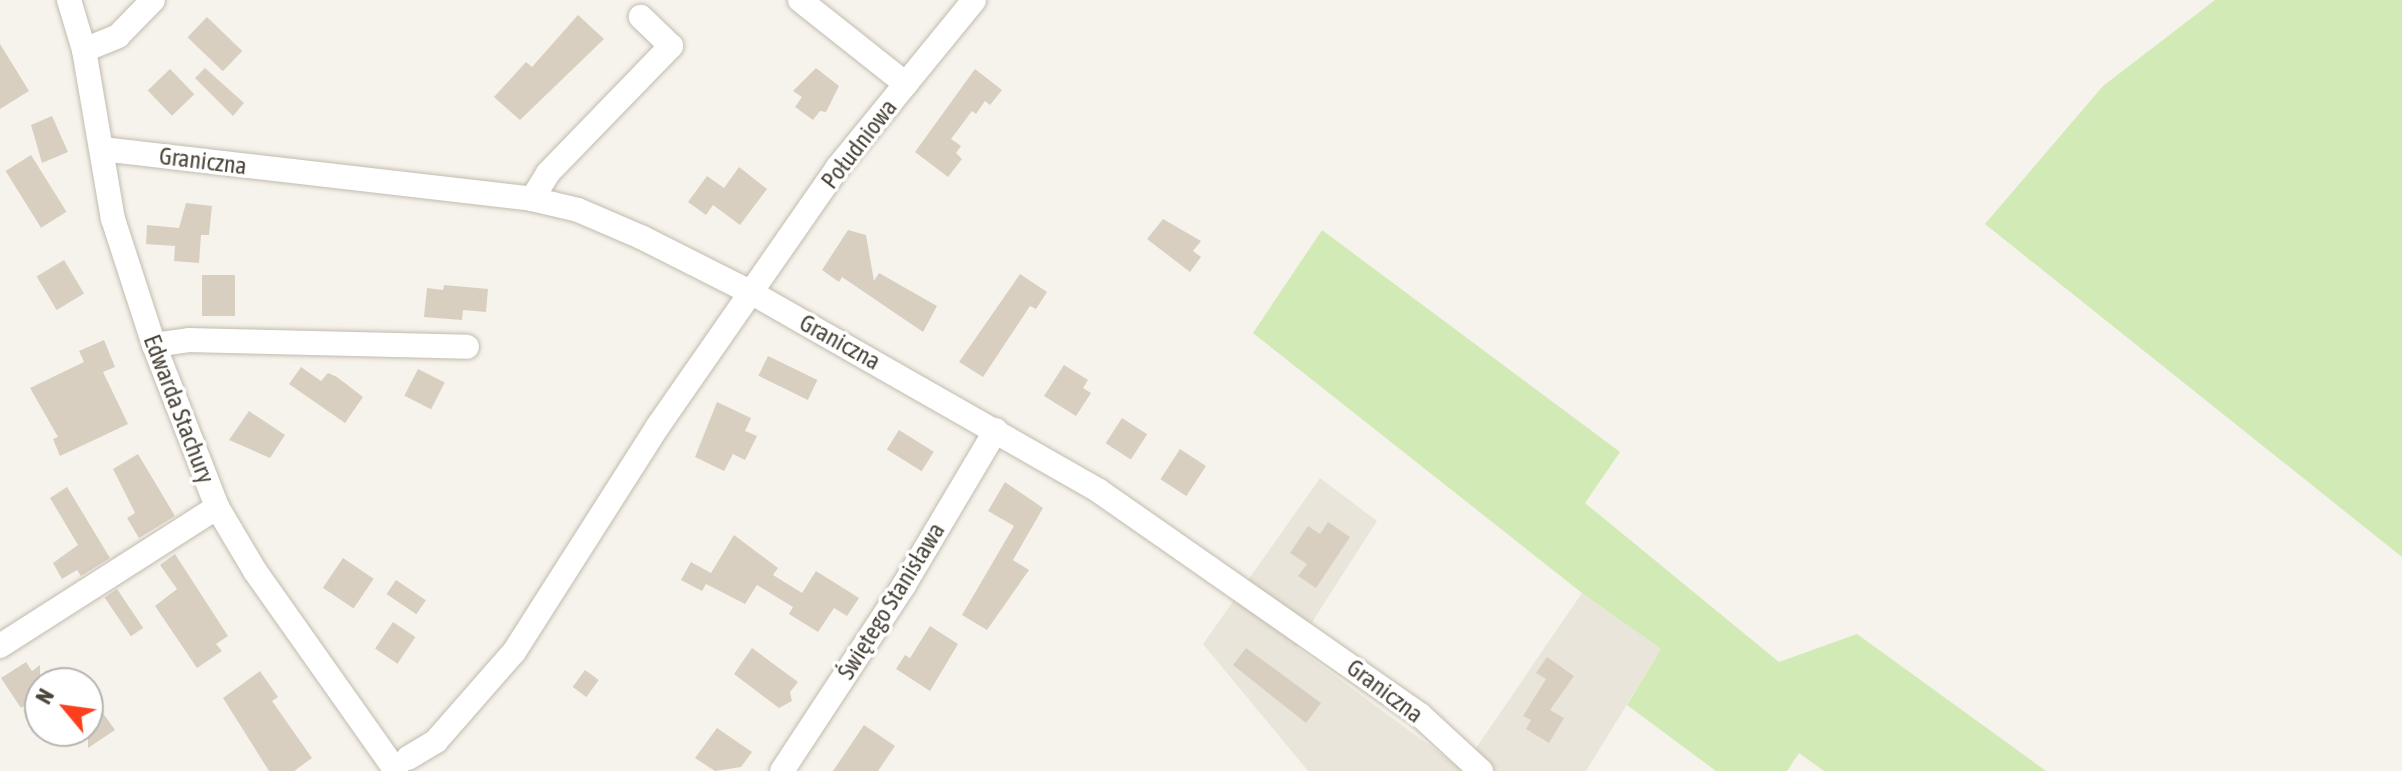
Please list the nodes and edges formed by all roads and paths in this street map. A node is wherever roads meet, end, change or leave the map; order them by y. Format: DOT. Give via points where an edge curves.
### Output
graph roads {
  1 [pos="69,0"];
  2 [pos="153,0"];
  3 [pos="800,0"];
  4 [pos="974,0"];
  5 [pos="641,17"];
  6 [pos="84,50"];
  7 [pos="906,84"];
  8 [pos="102,149"];
  9 [pos="532,199"];
  10 [pos="754,294"];
  11 [pos="154,345"];
  12 [pos="467,347"];
  13 [pos="996,430"];
  14 [pos="217,507"];
  15 [pos="0,646"];
  16 [pos="409,767"];
  17 [pos="782,771"];
  18 [pos="1481,771"];
  1 -- 6 [label="street, Edwarda Stachury"];
  2 -- 6 [label="street" via="118,36"];
  3 -- 7 [label="street"];
  4 -- 7 [label="street, Południowa"];
  5 -- 9 [label="street" via="671,46 548,173"];
  6 -- 8 [label="street, Edwarda Stachury"];
  7 -- 10 [label="street, Południowa" via="838,167"];
  8 -- 9 [label="street, Graniczna"];
  8 -- 11 [label="street, Edwarda Stachury" via="113,219"];
  9 -- 10 [label="street, Graniczna" via="578,210"];
  10 -- 13 [label="street, Graniczna"];
  10 -- 16 [label="street, Południowa" via="658,426 514,652"];
  11 -- 12 [label="street" via="189,340"];
  11 -- 14 [label="street, Edwarda Stachury"];
  13 -- 17 [label="street, Świętego Stanisława" via="904,585"];
  13 -- 18 [label="street, Graniczna" via="1099,491 1271,607 1420,715"];
  14 -- 15 [label="street"];
  14 -- 16 [label="street, Edwarda Stachury" via="255,571 381,744"];
}
